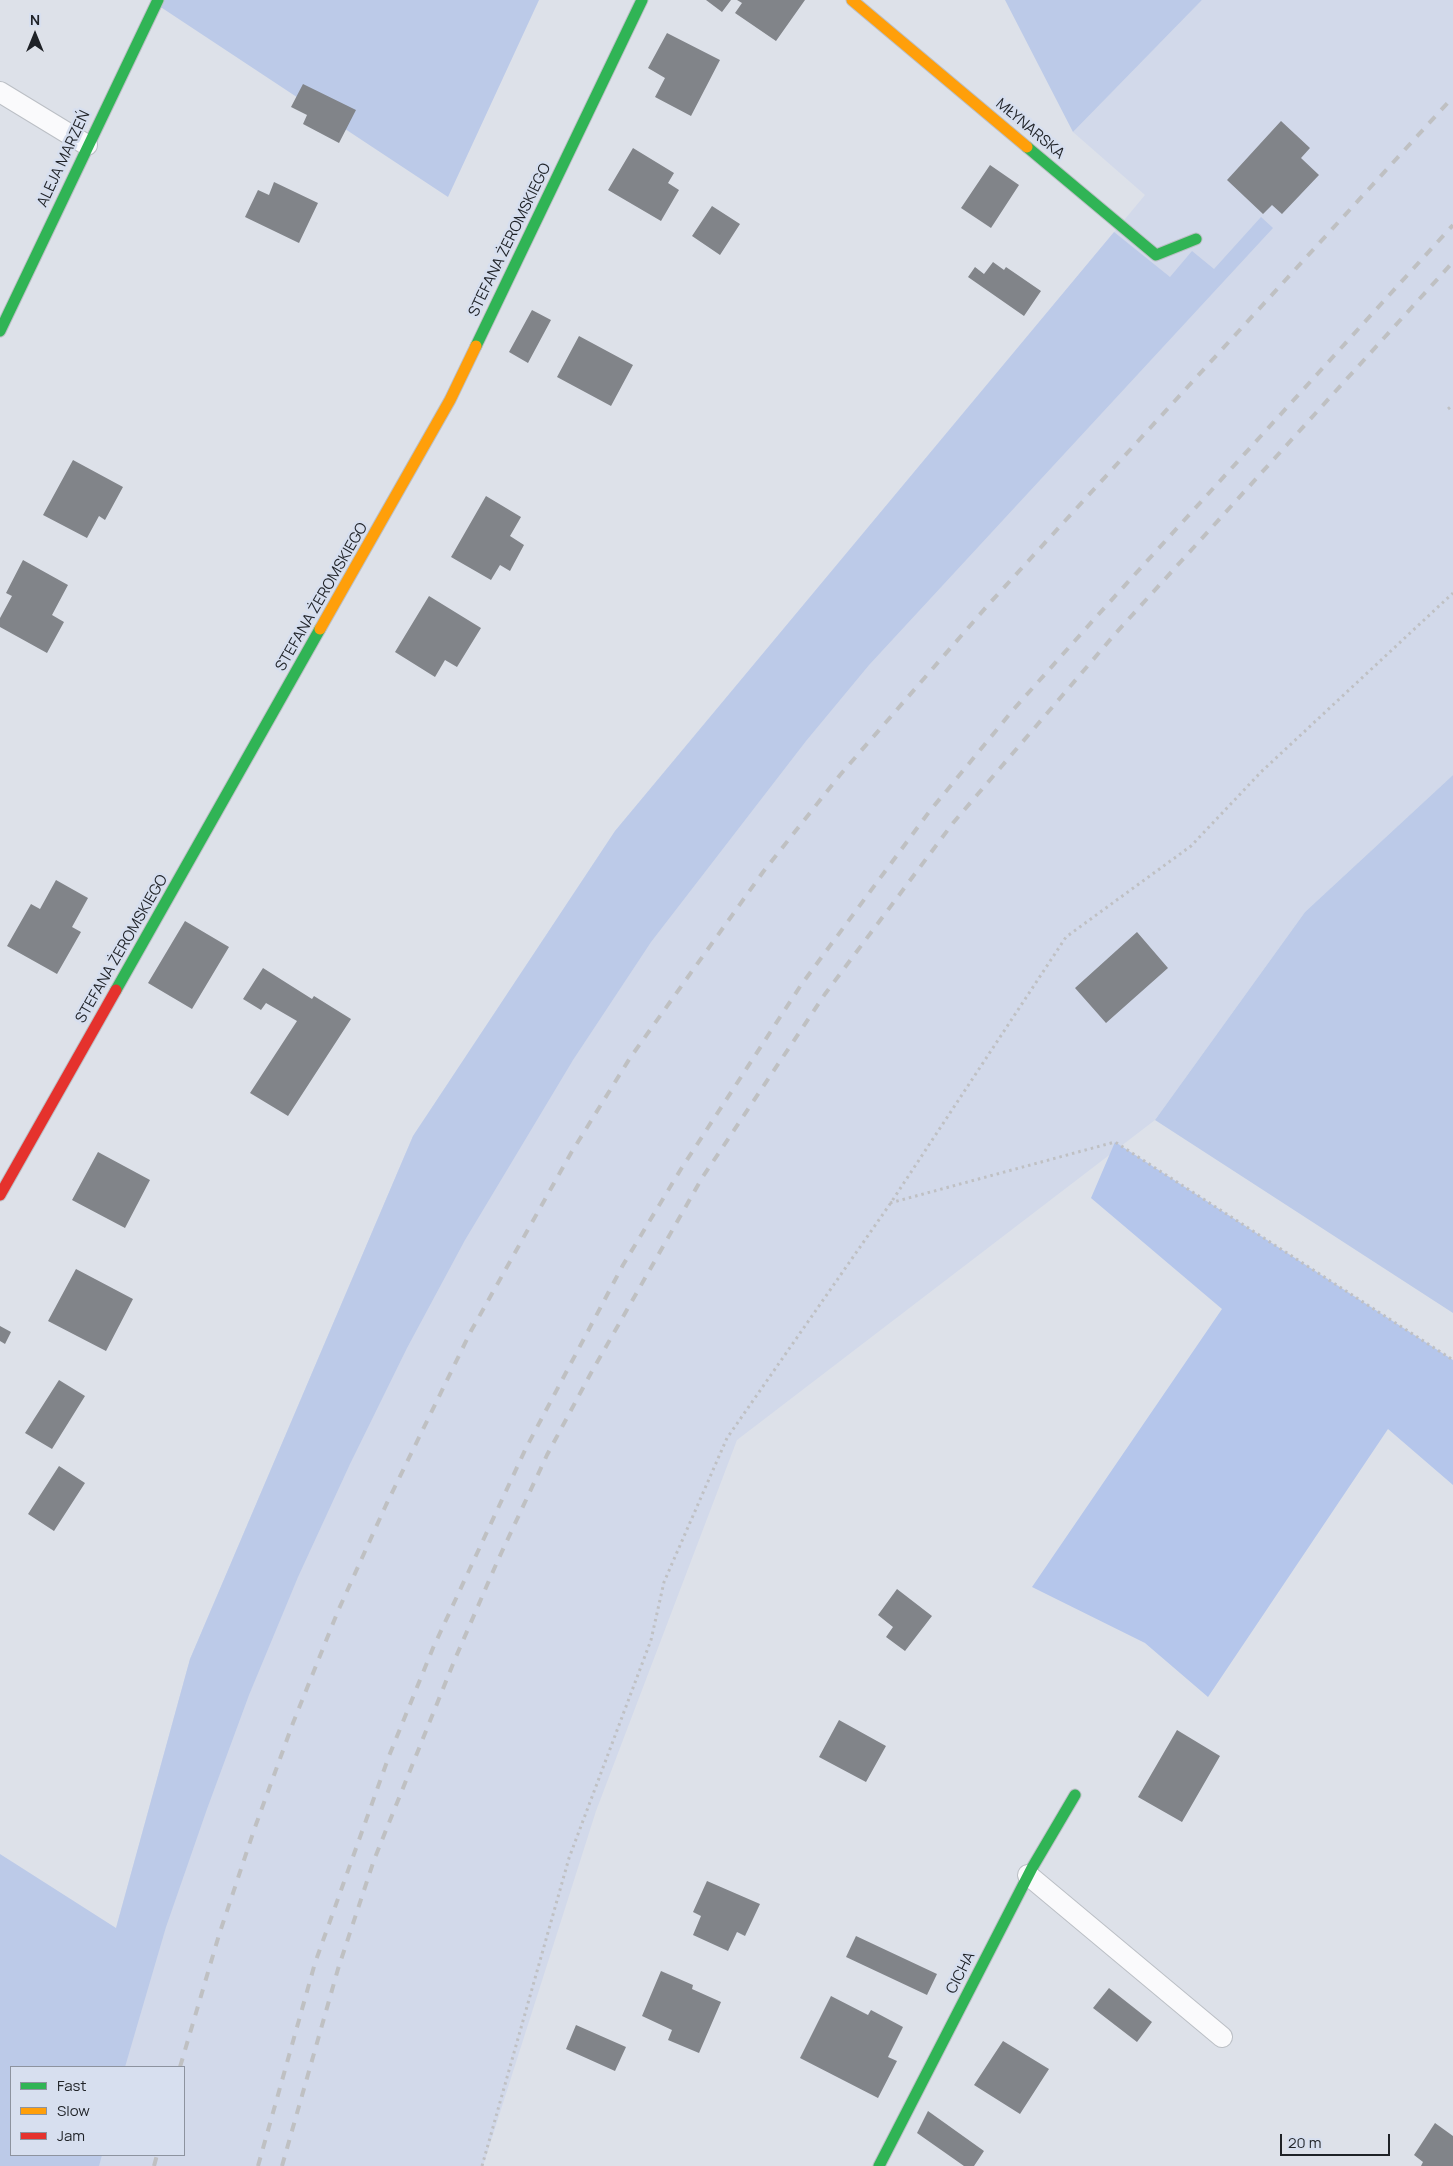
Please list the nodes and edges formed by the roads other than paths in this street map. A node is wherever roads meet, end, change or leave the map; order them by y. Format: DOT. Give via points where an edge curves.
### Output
graph roads {
  1 [pos="158,0"];
  2 [pos="642,0"];
  3 [pos="852,0"];
  4 [pos="0,92"];
  5 [pos="87,145"];
  6 [pos="1196,239"];
  7 [pos="0,331"];
  8 [pos="0,1195"];
  9 [pos="1075,1795"];
  10 [pos="1028,1875"];
  11 [pos="1222,2037"];
  12 [pos="879,2166"];
  1 -- 5 [label="street, ALEJA MARZEŃ"];
  2 -- 8 [label="street, STEFANA ŻEROMSKIEGO" via="450,400"];
  3 -- 6 [label="street, MŁYNARSKA" via="1156,255"];
  4 -- 5 [label="lane"];
  5 -- 7 [label="street, ALEJA MARZEŃ"];
  9 -- 10 [label="street, CICHA"];
  10 -- 11 [label="lane"];
  10 -- 12 [label="street, CICHA"];
}
